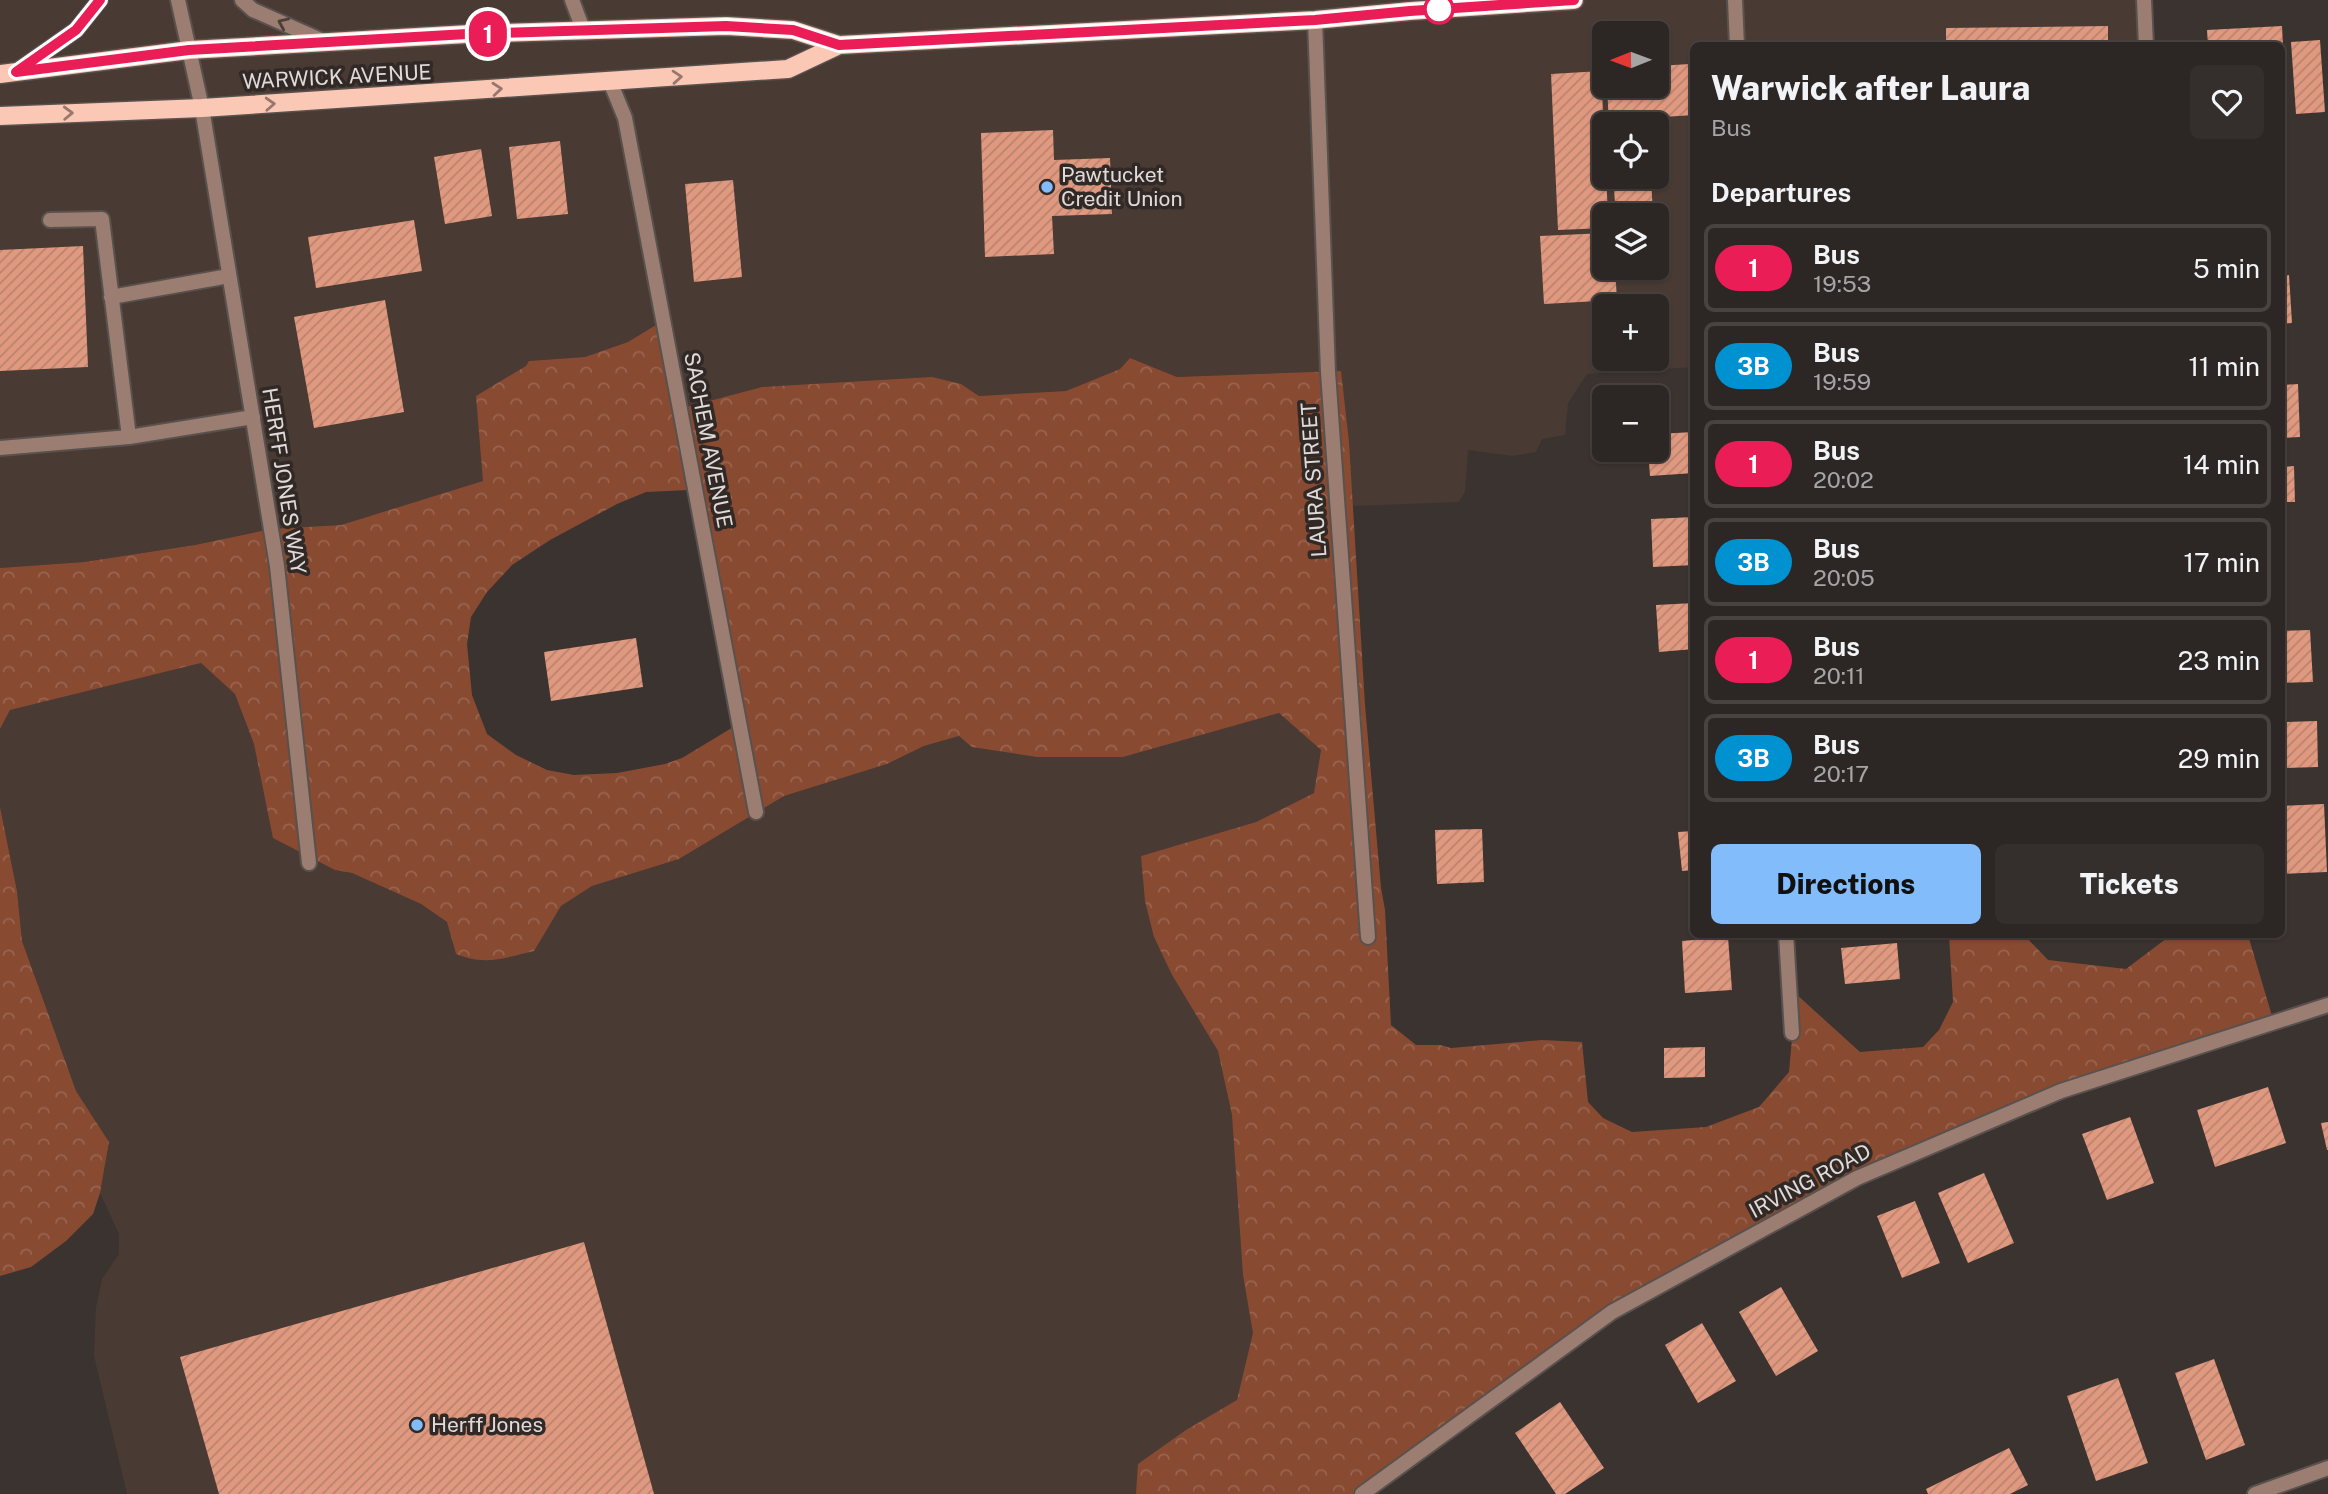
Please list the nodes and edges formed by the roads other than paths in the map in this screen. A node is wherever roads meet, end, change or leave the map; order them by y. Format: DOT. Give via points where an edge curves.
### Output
graph roads {
  1 [pos="100,0"];
  2 [pos="178,0"];
  3 [pos="242,0"];
  4 [pos="572,0"];
  5 [pos="1574,0"];
  6 [pos="1735,0"];
  7 [pos="2144,0"];
  8 [pos="1507,3"];
  9 [pos="1315,20"];
  10 [pos="584,32"];
  11 [pos="1737,42"];
  12 [pos="2146,42"];
  13 [pos="327,43"];
  14 [pos="839,45"];
  15 [pos="189,50"];
  16 [pos="8,73"];
  17 [pos="609,79"];
  18 [pos="202,108"];
  19 [pos="0,116"];
  20 [pos="50,220"];
  21 [pos="229,276"];
  22 [pos="111,297"];
  23 [pos="253,417"];
  24 [pos="129,436"];
  25 [pos="0,448"];
  26 [pos="756,812"];
  27 [pos="309,863"];
  28 [pos="1367,937"];
  29 [pos="1786,938"];
  30 [pos="2328,1005"];
  31 [pos="1792,1033"];
  32 [pos="2328,1468"];
  33 [pos="1362,1494"];
  34 [pos="2255,1494"];
  1 -- 16 [label="street" via="76,30"];
  2 -- 15 [label="street, HERFF JONES WAY"];
  13 -- 3 [label="street, one-way" via="253,10"];
  4 -- 10 [label="street"];
  5 -- 8 [label="main road, WARWICK AVENUE"];
  6 -- 11 [label="street"];
  7 -- 12 [label="street"];
  8 -- 9 [label="main road, WARWICK AVENUE"];
  9 -- 14 [label="main road, WARWICK AVENUE"];
  9 -- 28 [label="street, LAURA STREET" via="1328,372"];
  10 -- 13 [label="main road, WARWICK AVENUE"];
  10 -- 14 [label="main road, WARWICK AVENUE" via="726,26 793,30"];
  13 -- 15 [label="main road, WARWICK AVENUE"];
  17 -- 14 [label="main road, WARWICK AVENUE, one-way" via="788,69"];
  15 -- 16 [label="main road, WARWICK AVENUE"];
  15 -- 18 [label="street, HERFF JONES WAY"];
  18 -- 17 [label="main road, WARWICK AVENUE, one-way"];
  17 -- 26 [label="street, SACHEM AVENUE" via="625,118"];
  19 -- 18 [label="main road, WARWICK AVENUE, one-way"];
  18 -- 21 [label="street, HERFF JONES WAY"];
  20 -- 22 [label="street" via="102,219"];
  21 -- 22 [label="street"];
  21 -- 23 [label="street, HERFF JONES WAY"];
  22 -- 24 [label="street"];
  23 -- 24 [label="street"];
  23 -- 27 [label="street, HERFF JONES WAY" via="277,566"];
  24 -- 25 [label="street"];
  29 -- 31 [label="street"];
  30 -- 33 [label="street, IRVING ROAD" via="2061,1091 1857,1178 1612,1312"];
  32 -- 34 [label="street"];
}
